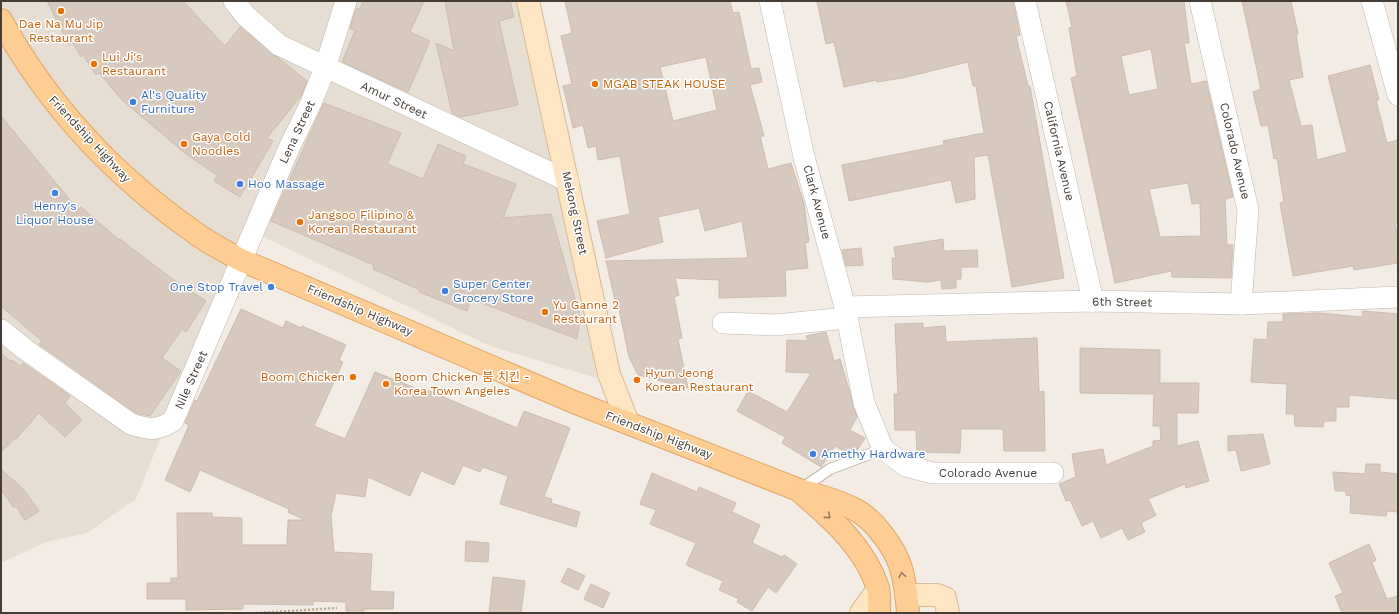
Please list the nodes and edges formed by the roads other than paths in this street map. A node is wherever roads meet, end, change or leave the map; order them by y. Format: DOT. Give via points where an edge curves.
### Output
graph roads {
  1 [pos="234,1"];
  2 [pos="346,1"];
  3 [pos="528,1"];
  4 [pos="770,1"];
  5 [pos="1025,1"];
  6 [pos="1200,1"];
  7 [pos="1372,1"];
  8 [pos="1,20"];
  9 [pos="325,68"];
  10 [pos="1398,95"];
  11 [pos="568,181"];
  12 [pos="241,260"];
  13 [pos="1398,297"];
  14 [pos="1093,301"];
  15 [pos="1241,304"];
  16 [pos="846,312"];
  17 [pos="723,324"];
  18 [pos="1,330"];
  19 [pos="864,403"];
  20 [pos="628,423"];
  21 [pos="883,448"];
  22 [pos="1053,473"];
  23 [pos="799,490"];
  24 [pos="878,589"];
  25 [pos="907,604"];
  26 [pos="861,613"];
  27 [pos="879,613"];
  28 [pos="948,613"];
  1 -- 9 [label="street, Amur Street" via="246,16 278,45"];
  2 -- 9 [label="street, Lena Street"];
  3 -- 11 [label="street, Mekong Street"];
  4 -- 16 [label="street, Clark Avenue" via="804,157"];
  5 -- 14 [label="street, California Avenue"];
  6 -- 15 [label="street, Colorado Avenue" via="1248,210"];
  7 -- 10 [label="street"];
  8 -- 12 [label="main road, Friendship Highway" via="53,101 127,181 195,233"];
  9 -- 11 [label="street, Amur Street"];
  9 -- 12 [label="street, Lena Street"];
  11 -- 20 [label="street, Mekong Street" via="609,374"];
  12 -- 18 [label="street, Nile Street" via="173,421 160,428 146,429 131,424"];
  12 -- 20 [label="main road, Friendship Highway"];
  13 -- 15 [label="street, 6th Street"];
  14 -- 15 [label="street, 6th Street"];
  14 -- 16 [label="street, 6th Street"];
  16 -- 17 [label="street, 6th Street" via="775,325"];
  16 -- 19 [label="street, Clark Avenue"];
  19 -- 21 [label="street, Colorado Avenue"];
  20 -- 23 [label="main road, Friendship Highway"];
  21 -- 22 [label="street, Colorado Avenue" via="906,466 933,473"];
  21 -- 23 [label="lane" via="830,469"];
  23 -- 24 [label="main road, Friendship Highway, one-way" via="852,541 869,567"];
  25 -- 23 [label="main road, Friendship Highway, one-way" via="901,567 889,544 873,523 856,510 828,498"];
  24 -- 26 [label="street"];
  24 -- 27 [label="main road, Friendship Highway"];
  25 -- 28 [label="street" via="937,595 945,598"];
}
